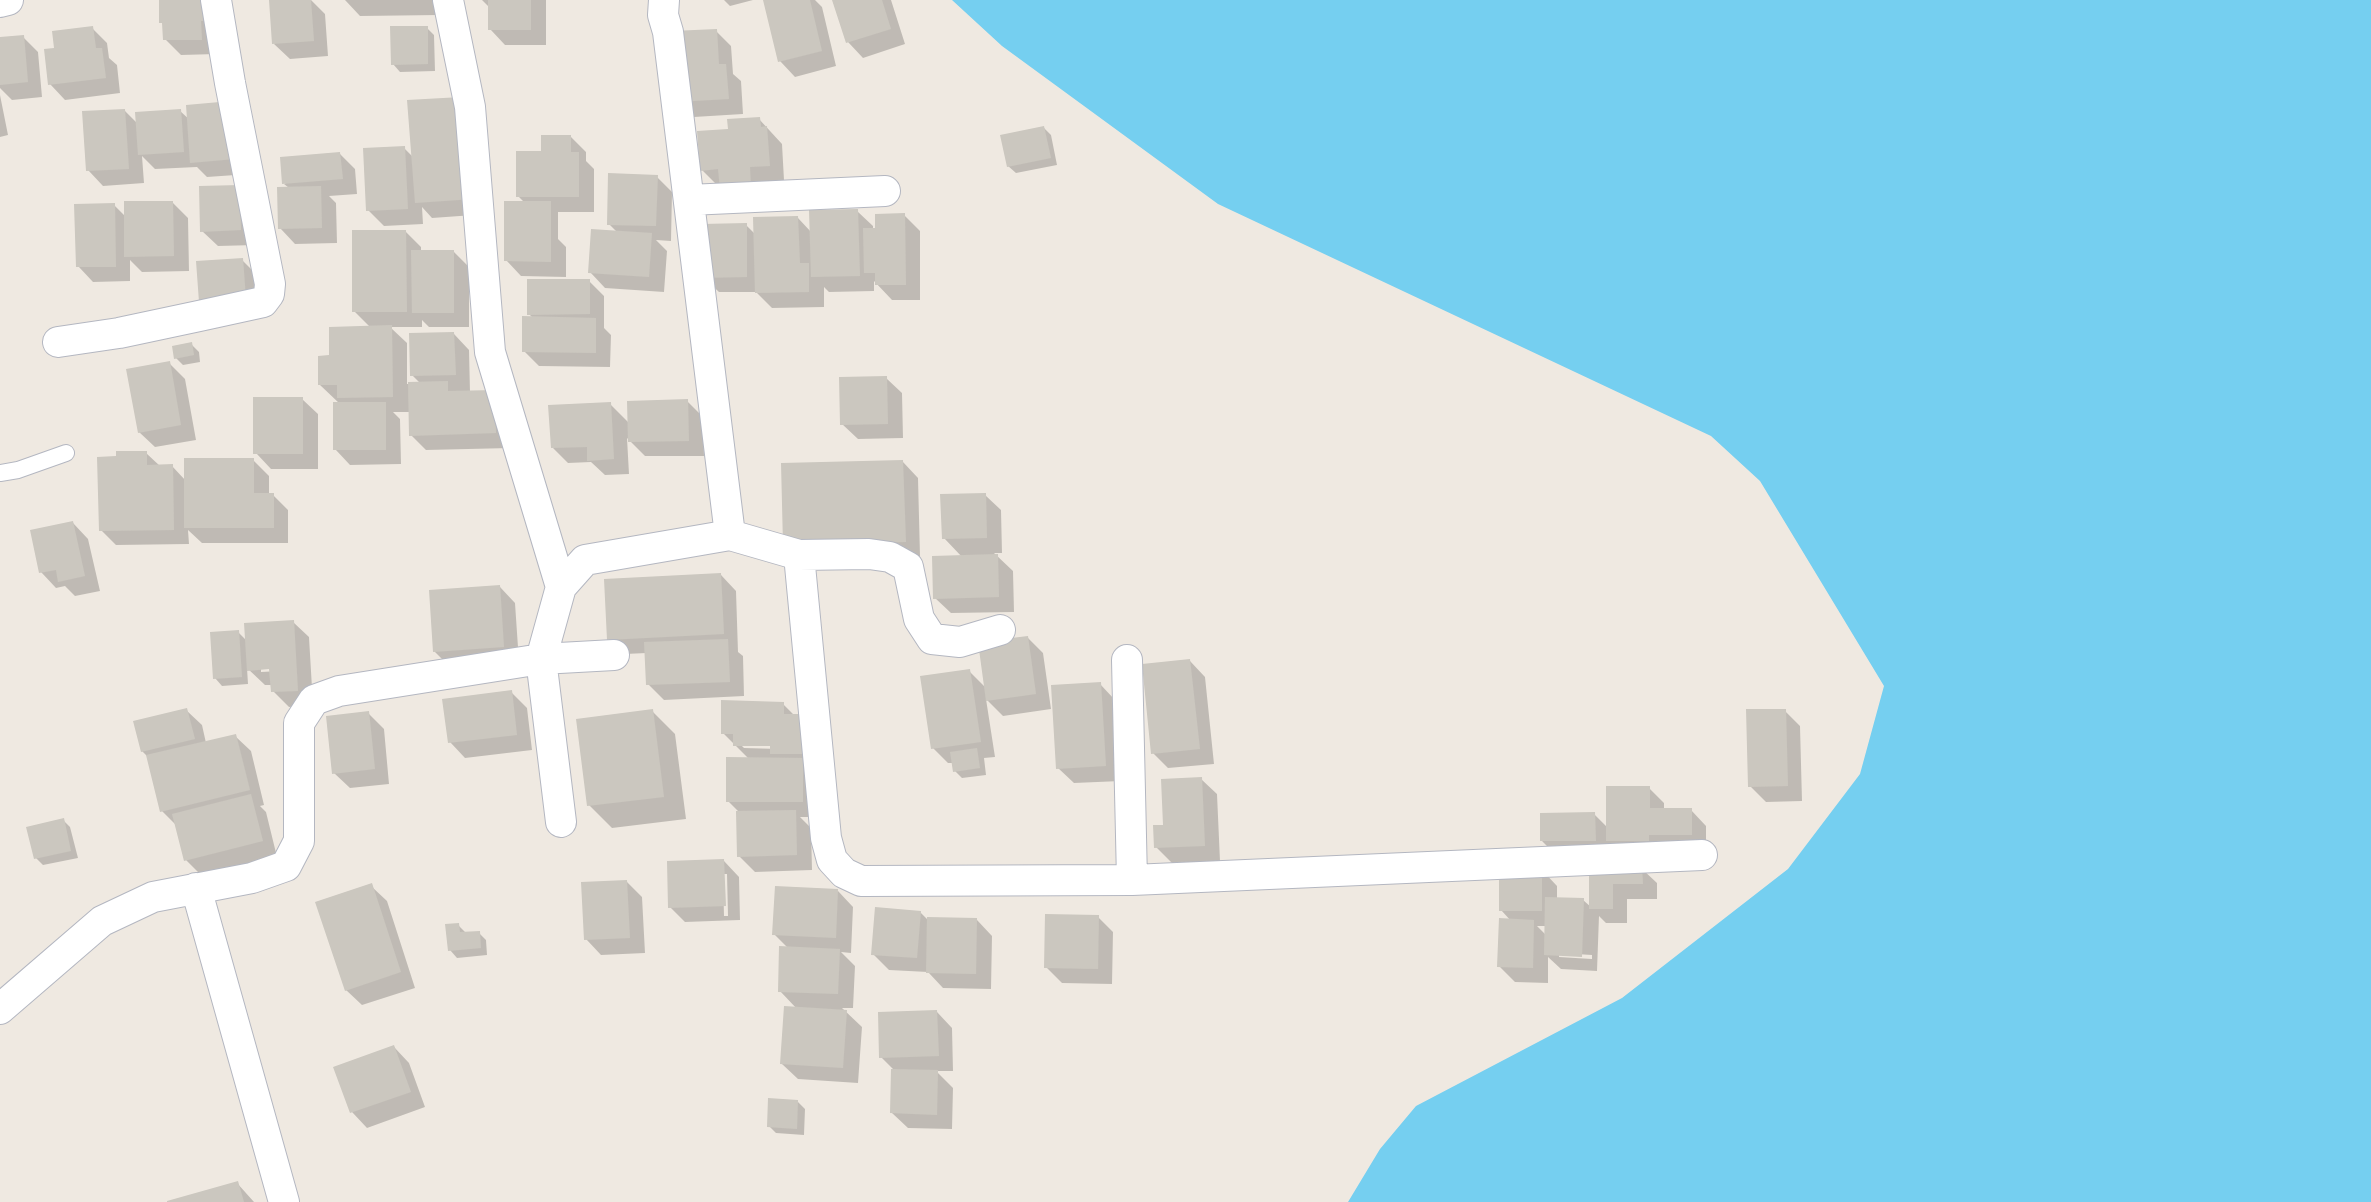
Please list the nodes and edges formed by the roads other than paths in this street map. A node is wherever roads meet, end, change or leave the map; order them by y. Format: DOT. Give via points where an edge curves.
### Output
graph roads {
  1 [pos="8,0"];
  2 [pos="216,0"];
  3 [pos="448,0"];
  4 [pos="664,0"];
  5 [pos="0,2"];
  6 [pos="885,191"];
  7 [pos="689,200"];
  8 [pos="58,342"];
  9 [pos="66,453"];
  10 [pos="0,473"];
  11 [pos="730,535"];
  12 [pos="799,555"];
  13 [pos="561,587"];
  14 [pos="1000,630"];
  15 [pos="614,655"];
  16 [pos="541,659"];
  17 [pos="1127,660"];
  18 [pos="561,822"];
  19 [pos="1702,855"];
  20 [pos="1132,880"];
  21 [pos="196,888"];
  22 [pos="0,1009"];
  23 [pos="284,1202"];
  1 -- 5 [label="street"];
  2 -- 8 [label="street" via="269,294 263,302 212,314"];
  3 -- 13 [label="street" via="470,107 490,352"];
  4 -- 7 [label="street"];
  6 -- 7 [label="street"];
  7 -- 11 [label="street"];
  9 -- 10 [label="lane"];
  11 -- 12 [label="street"];
  11 -- 13 [label="street" via="585,560"];
  12 -- 14 [label="street" via="869,554 908,567 919,619 932,639 960,642"];
  12 -- 20 [label="street" via="826,838 832,860 844,873 861,881"];
  13 -- 16 [label="street"];
  15 -- 16 [label="street"];
  16 -- 18 [label="street"];
  16 -- 21 [label="street" via="339,691 314,700 299,723 299,841 286,866"];
  17 -- 20 [label="street"];
  19 -- 20 [label="street"];
  21 -- 22 [label="street" via="153,897 102,921"];
  21 -- 23 [label="street"];
}
